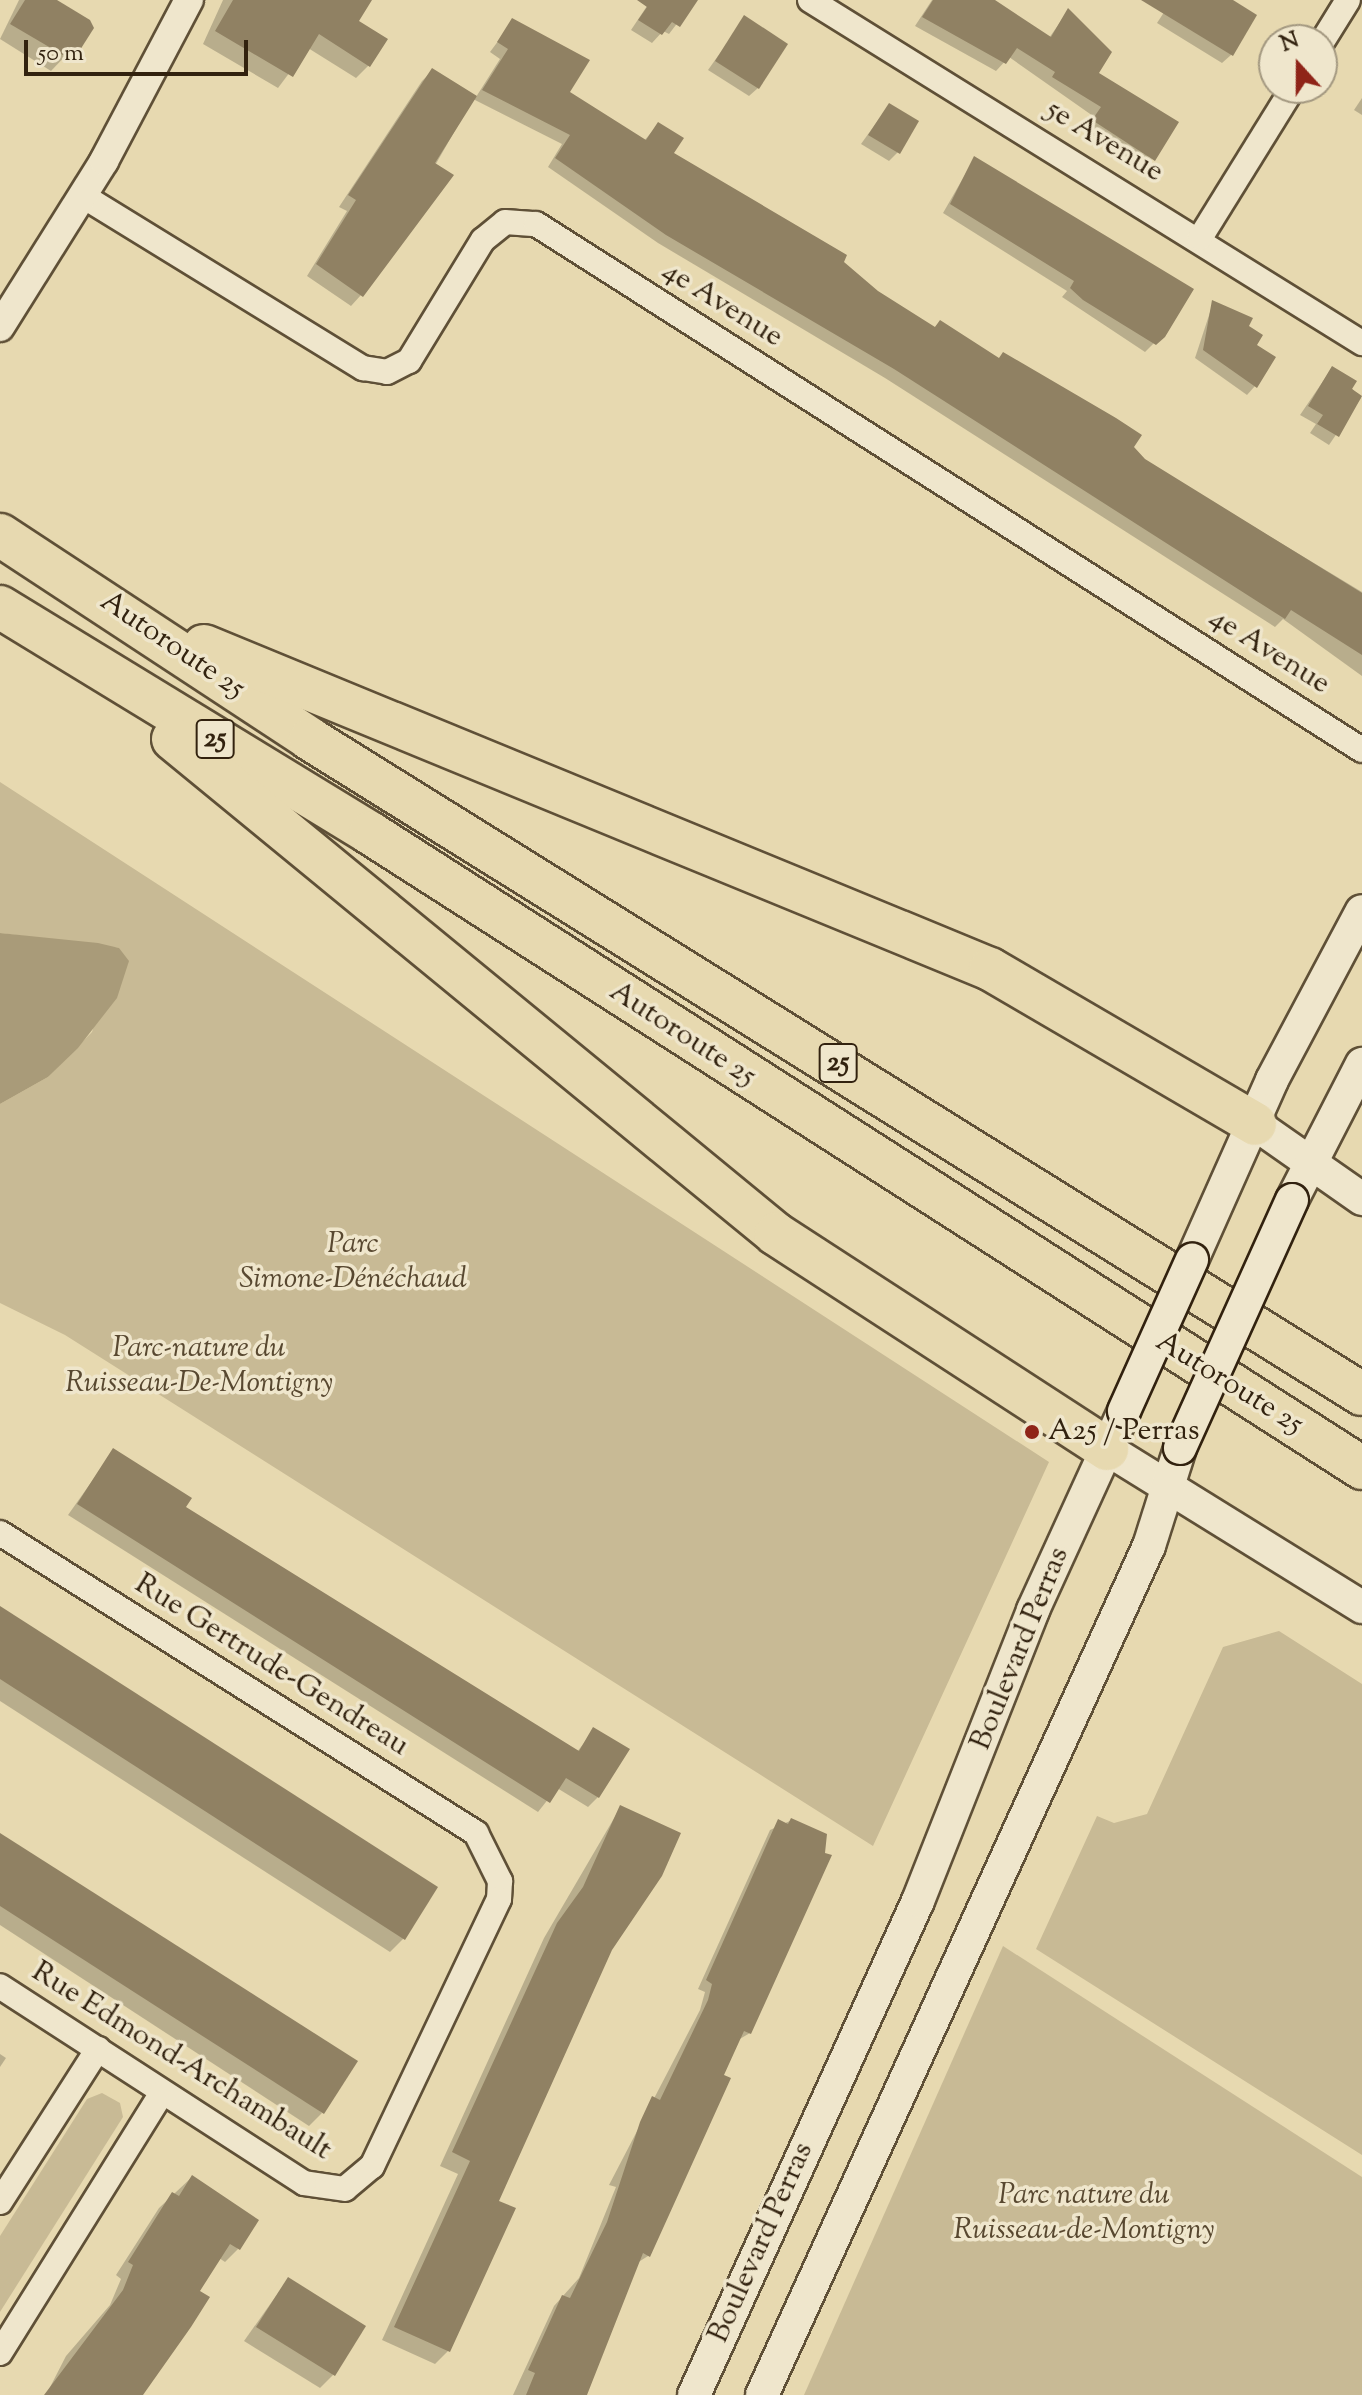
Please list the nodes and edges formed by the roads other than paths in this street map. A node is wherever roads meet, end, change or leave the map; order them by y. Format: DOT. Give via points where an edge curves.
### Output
graph roads {
  1 [pos="189,0"];
  2 [pos="810,0"];
  3 [pos="1346,7"];
  4 [pos="1334,24"];
  5 [pos="1283,104"];
  6 [pos="83,196"];
  7 [pos="1200,238"];
  8 [pos="0,327"];
  9 [pos="1362,343"];
  10 [pos="0,535"];
  11 [pos="0,607"];
  12 [pos="133,617"];
  13 [pos="61,646"];
  14 [pos="1362,750"];
  15 [pos="1362,911"];
  16 [pos="1362,1064"];
  17 [pos="1248,1140"];
  18 [pos="1311,1164"];
  19 [pos="1362,1199"];
  20 [pos="1362,1394"];
  21 [pos="1107,1449"];
  22 [pos="1362,1468"];
  23 [pos="1170,1489"];
  24 [pos="0,1533"];
  25 [pos="1362,1607"];
  26 [pos="495,1866"];
  27 [pos="0,1986"];
  28 [pos="98,2049"];
  29 [pos="162,2093"];
  30 [pos="0,2202"];
  31 [pos="0,2353"];
  32 [pos="694,2395"];
  33 [pos="762,2395"];
  1 -- 6 [label="street"];
  2 -- 7 [label="street, 5e Avenue"];
  3 -- 4 [label="street"];
  5 -- 7 [label="street"];
  6 -- 8 [label="street"];
  6 -- 14 [label="street, 4e Avenue" via="363,368 387,372 409,361 483,240 505,222 536,224"];
  7 -- 9 [label="street, 5e Avenue"];
  10 -- 12 [label="highway, Autoroute 25 / 25"];
  11 -- 13 [label="highway, Autoroute 25 / 25"];
  12 -- 17 [label="highway" via="990,969"];
  12 -- 20 [label="highway, Autoroute 25 / 25" via="322,747"];
  13 -- 21 [label="highway" via="714,1186 816,1262"];
  13 -- 22 [label="highway, Autoroute 25 / 25" via="370,833"];
  15 -- 17 [label="main road, Boulevard Perras"];
  16 -- 18 [label="main road, Boulevard Perras"];
  17 -- 18 [label="main road"];
  17 -- 21 [label="main road, Boulevard Perras, bridge"];
  18 -- 19 [label="main road"];
  18 -- 23 [label="main road, Boulevard Perras, bridge" via="1180,1448"];
  21 -- 23 [label="main road"];
  21 -- 32 [label="main road, Boulevard Perras" via="1033,1610 936,1860"];
  23 -- 25 [label="main road"];
  23 -- 33 [label="main road, Boulevard Perras"];
  24 -- 26 [label="street, Rue Gertrude-Gendreau" via="476,1833"];
  26 -- 29 [label="street, Rue Edmond-Archambault" via="499,1899 362,2180 326,2191 304,2183"];
  27 -- 28 [label="street, Rue Edmond-Archambault"];
  28 -- 29 [label="street, Rue Edmond-Archambault"];
  28 -- 30 [label="street"];
  29 -- 31 [label="street"];
}
